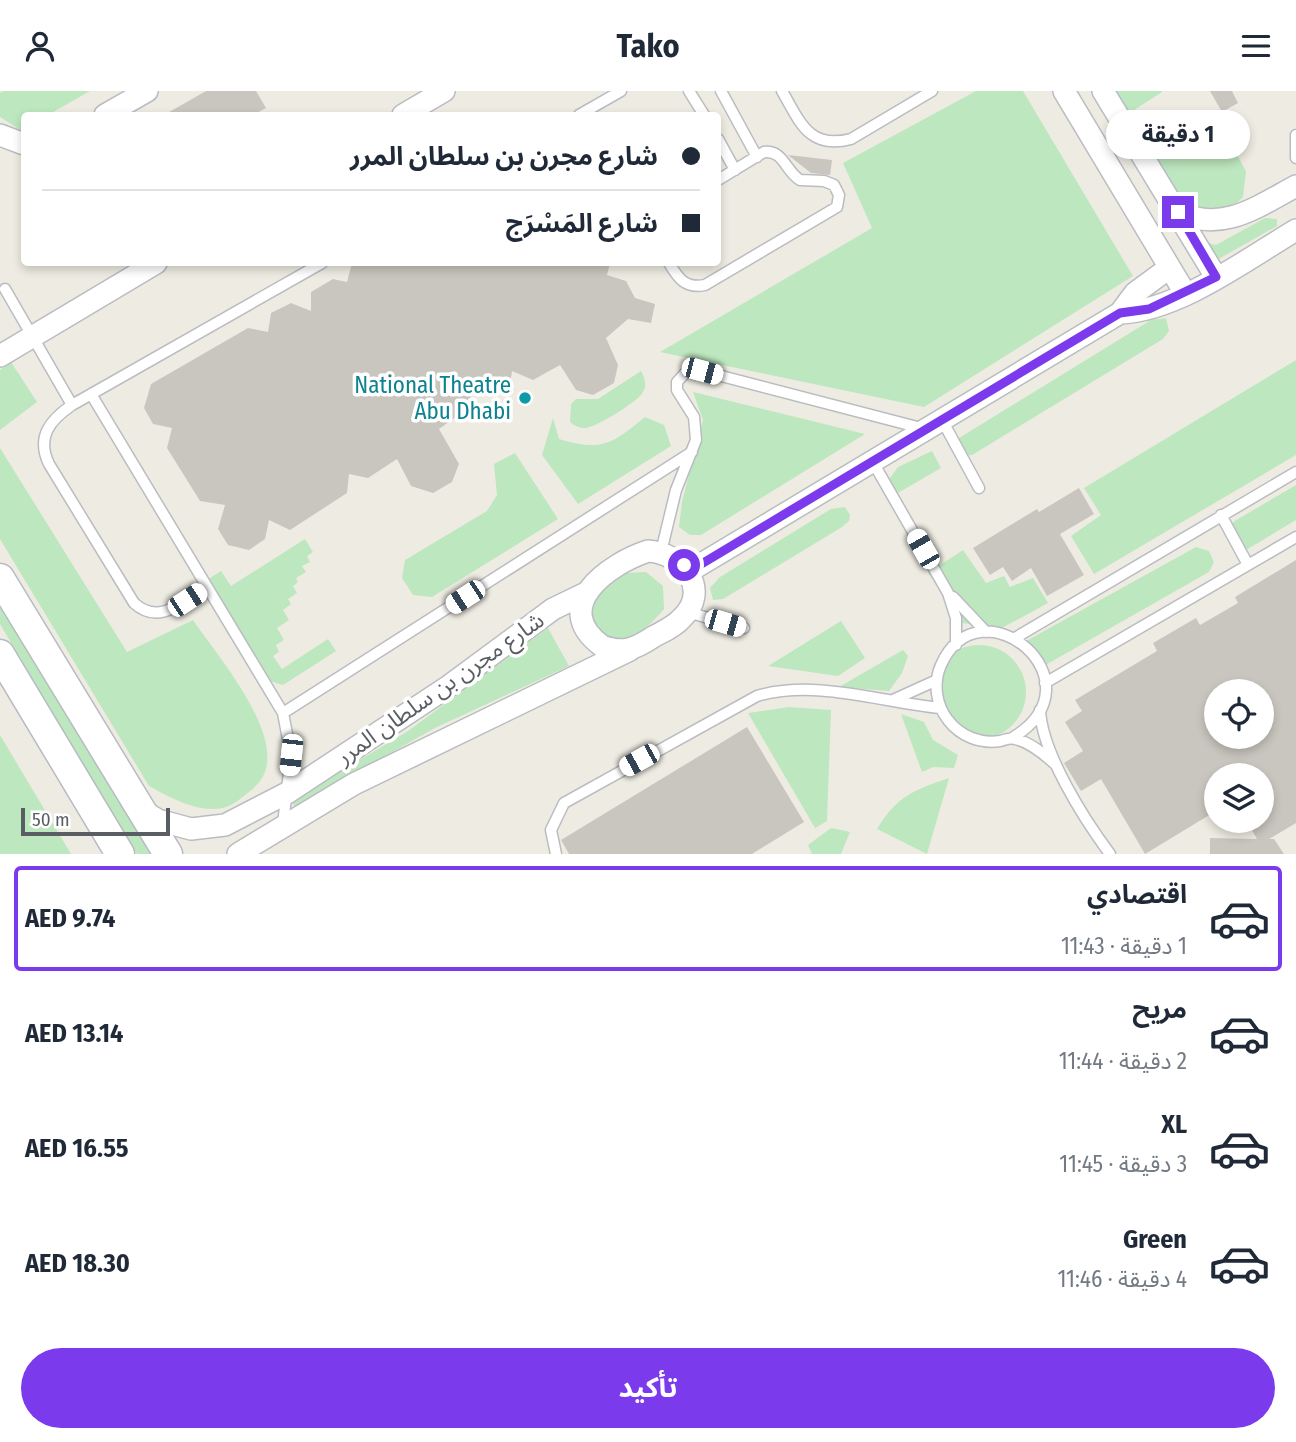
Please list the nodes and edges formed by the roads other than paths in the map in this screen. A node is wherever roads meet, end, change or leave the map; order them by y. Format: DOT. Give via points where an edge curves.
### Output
graph roads {
  1 [pos="147,91"];
  2 [pos="444,91"];
  3 [pos="621,91"];
  4 [pos="689,91"];
  5 [pos="721,91"];
  6 [pos="782,91"];
  7 [pos="932,91"];
  8 [pos="1064,91"];
  9 [pos="1106,96"];
  10 [pos="110,112"];
  11 [pos="407,112"];
  12 [pos="584,112"];
  13 [pos="702,112"];
  14 [pos="1079,116"];
  15 [pos="1296,135"];
  16 [pos="721,144"];
  17 [pos="757,157"];
  18 [pos="1296,158"];
  19 [pos="735,170"];
  20 [pos="721,178"];
  21 [pos="1296,186"];
  22 [pos="1178,212"];
  23 [pos="1296,230"];
  24 [pos="151,266"];
  25 [pos="317,266"];
  26 [pos="671,266"];
  27 [pos="1169,268"];
  28 [pos="1216,277"];
  29 [pos="5,289"];
  30 [pos="1185,293"];
  31 [pos="1120,313"];
  32 [pos="32,336"];
  33 [pos="0,356"];
  34 [pos="91,394"];
  35 [pos="72,405"];
  36 [pos="935,425"];
  37 [pos="692,452"];
  38 [pos="874,464"];
  39 [pos="1296,472"];
  40 [pos="979,488"];
  41 [pos="1221,515"];
  42 [pos="1296,537"];
  43 [pos="661,552"];
  44 [pos="1247,563"];
  45 [pos="688,572"];
  46 [pos="0,578"];
  47 [pos="205,588"];
  48 [pos="586,593"];
  49 [pos="948,593"];
  50 [pos="687,612"];
  51 [pos="744,628"];
  52 [pos="986,632"];
  53 [pos="1015,638"];
  54 [pos="956,645"];
  55 [pos="630,650"];
  56 [pos="0,654"];
  57 [pos="937,680"];
  58 [pos="1045,683"];
  59 [pos="890,701"];
  60 [pos="940,708"];
  61 [pos="1040,710"];
  62 [pos="283,713"];
  63 [pos="1012,738"];
  64 [pos="1055,764"];
  65 [pos="287,793"];
  66 [pos="143,811"];
  67 [pos="283,824"];
  68 [pos="120,854"];
  69 [pos="168,854"];
  70 [pos="239,854"];
  71 [pos="556,854"];
  72 [pos="1110,854"];
  1 -- 10 [label="street"];
  2 -- 11 [label="street"];
  3 -- 12 [label="lane"];
  4 -- 13 [label="lane"];
  5 -- 17 [label="lane"];
  6 -- 7 [label="lane" via="810,135 838,142 851,139"];
  8 -- 14 [label="street"];
  9 -- 14 [label="street" via="1087,102"];
  9 -- 22 [label="street"];
  14 -- 27 [label="street"];
  15 -- 18 [label="lane"];
  16 -- 19 [label="lane"];
  17 -- 19 [label="lane"];
  17 -- 26 [label="lane" via="773,152 800,180 834,185 839,195 837,207 705,285 682,282"];
  19 -- 20 [label="lane"];
  21 -- 22 [label="street" via="1224,220 1200,220"];
  22 -- 28 [label="street"];
  23 -- 28 [label="street"];
  24 -- 32 [label="street"];
  25 -- 34 [label="lane"];
  27 -- 30 [label="street"];
  27 -- 31 [label="street" via="1135,293"];
  28 -- 30 [label="street"];
  29 -- 32 [label="lane"];
  30 -- 31 [label="street" via="1149,309"];
  31 -- 36 [label="street"];
  32 -- 33 [label="street"];
  32 -- 35 [label="lane"];
  34 -- 35 [label="lane"];
  34 -- 47 [label="lane"];
  35 -- 47 [label="lane" via="49,423 44,455 128,595 141,610 159,614"];
  36 -- 37 [label="lane" via="695,370 677,382 694,417"];
  36 -- 38 [label="street"];
  36 -- 40 [label="lane"];
  37 -- 43 [label="lane" via="676,490"];
  37 -- 62 [label="lane"];
  38 -- 45 [label="street"];
  38 -- 49 [label="lane"];
  39 -- 41 [label="lane"];
  41 -- 44 [label="lane"];
  41 -- 53 [label="lane"];
  42 -- 44 [label="lane"];
  43 -- 45 [label="street" via="677,559"];
  43 -- 48 [label="street" via="635,555 594,581"];
  44 -- 58 [label="lane"];
  45 -- 50 [label="street" via="693,592"];
  46 -- 66 [label="street"];
  47 -- 62 [label="lane"];
  48 -- 55 [label="street" via="582,615 589,633 602,646"];
  48 -- 65 [label="street, شارع مجرن بن سلطان المرر" via="553,609 449,686"];
  49 -- 52 [label="lane"];
  49 -- 54 [label="lane" via="956,618"];
  50 -- 51 [label="lane"];
  50 -- 55 [label="street" via="681,621"];
  52 -- 53 [label="lane"];
  52 -- 54 [label="lane"];
  53 -- 58 [label="lane" via="1039,661"];
  54 -- 57 [label="lane"];
  55 -- 67 [label="street, شارع مجرن بن سلطان المرر" via="396,762"];
  56 -- 68 [label="street"];
  57 -- 59 [label="lane"];
  57 -- 60 [label="lane"];
  58 -- 61 [label="lane"];
  59 -- 60 [label="lane"];
  59 -- 71 [label="lane" via="804,688 743,702 565,803 551,830"];
  60 -- 63 [label="lane" via="961,733 976,740"];
  61 -- 63 [label="lane" via="1024,731"];
  61 -- 64 [label="lane" via="1042,733"];
  62 -- 65 [label="lane" via="291,755"];
  63 -- 64 [label="lane" via="1032,746"];
  64 -- 72 [label="lane"];
  65 -- 66 [label="street, شارع مجرن بن سلطان المرر" via="208,829 174,826"];
  65 -- 67 [label="lane"];
  66 -- 69 [label="street"];
  67 -- 70 [label="street, شارع مجرن بن سلطان المرر"];
}
